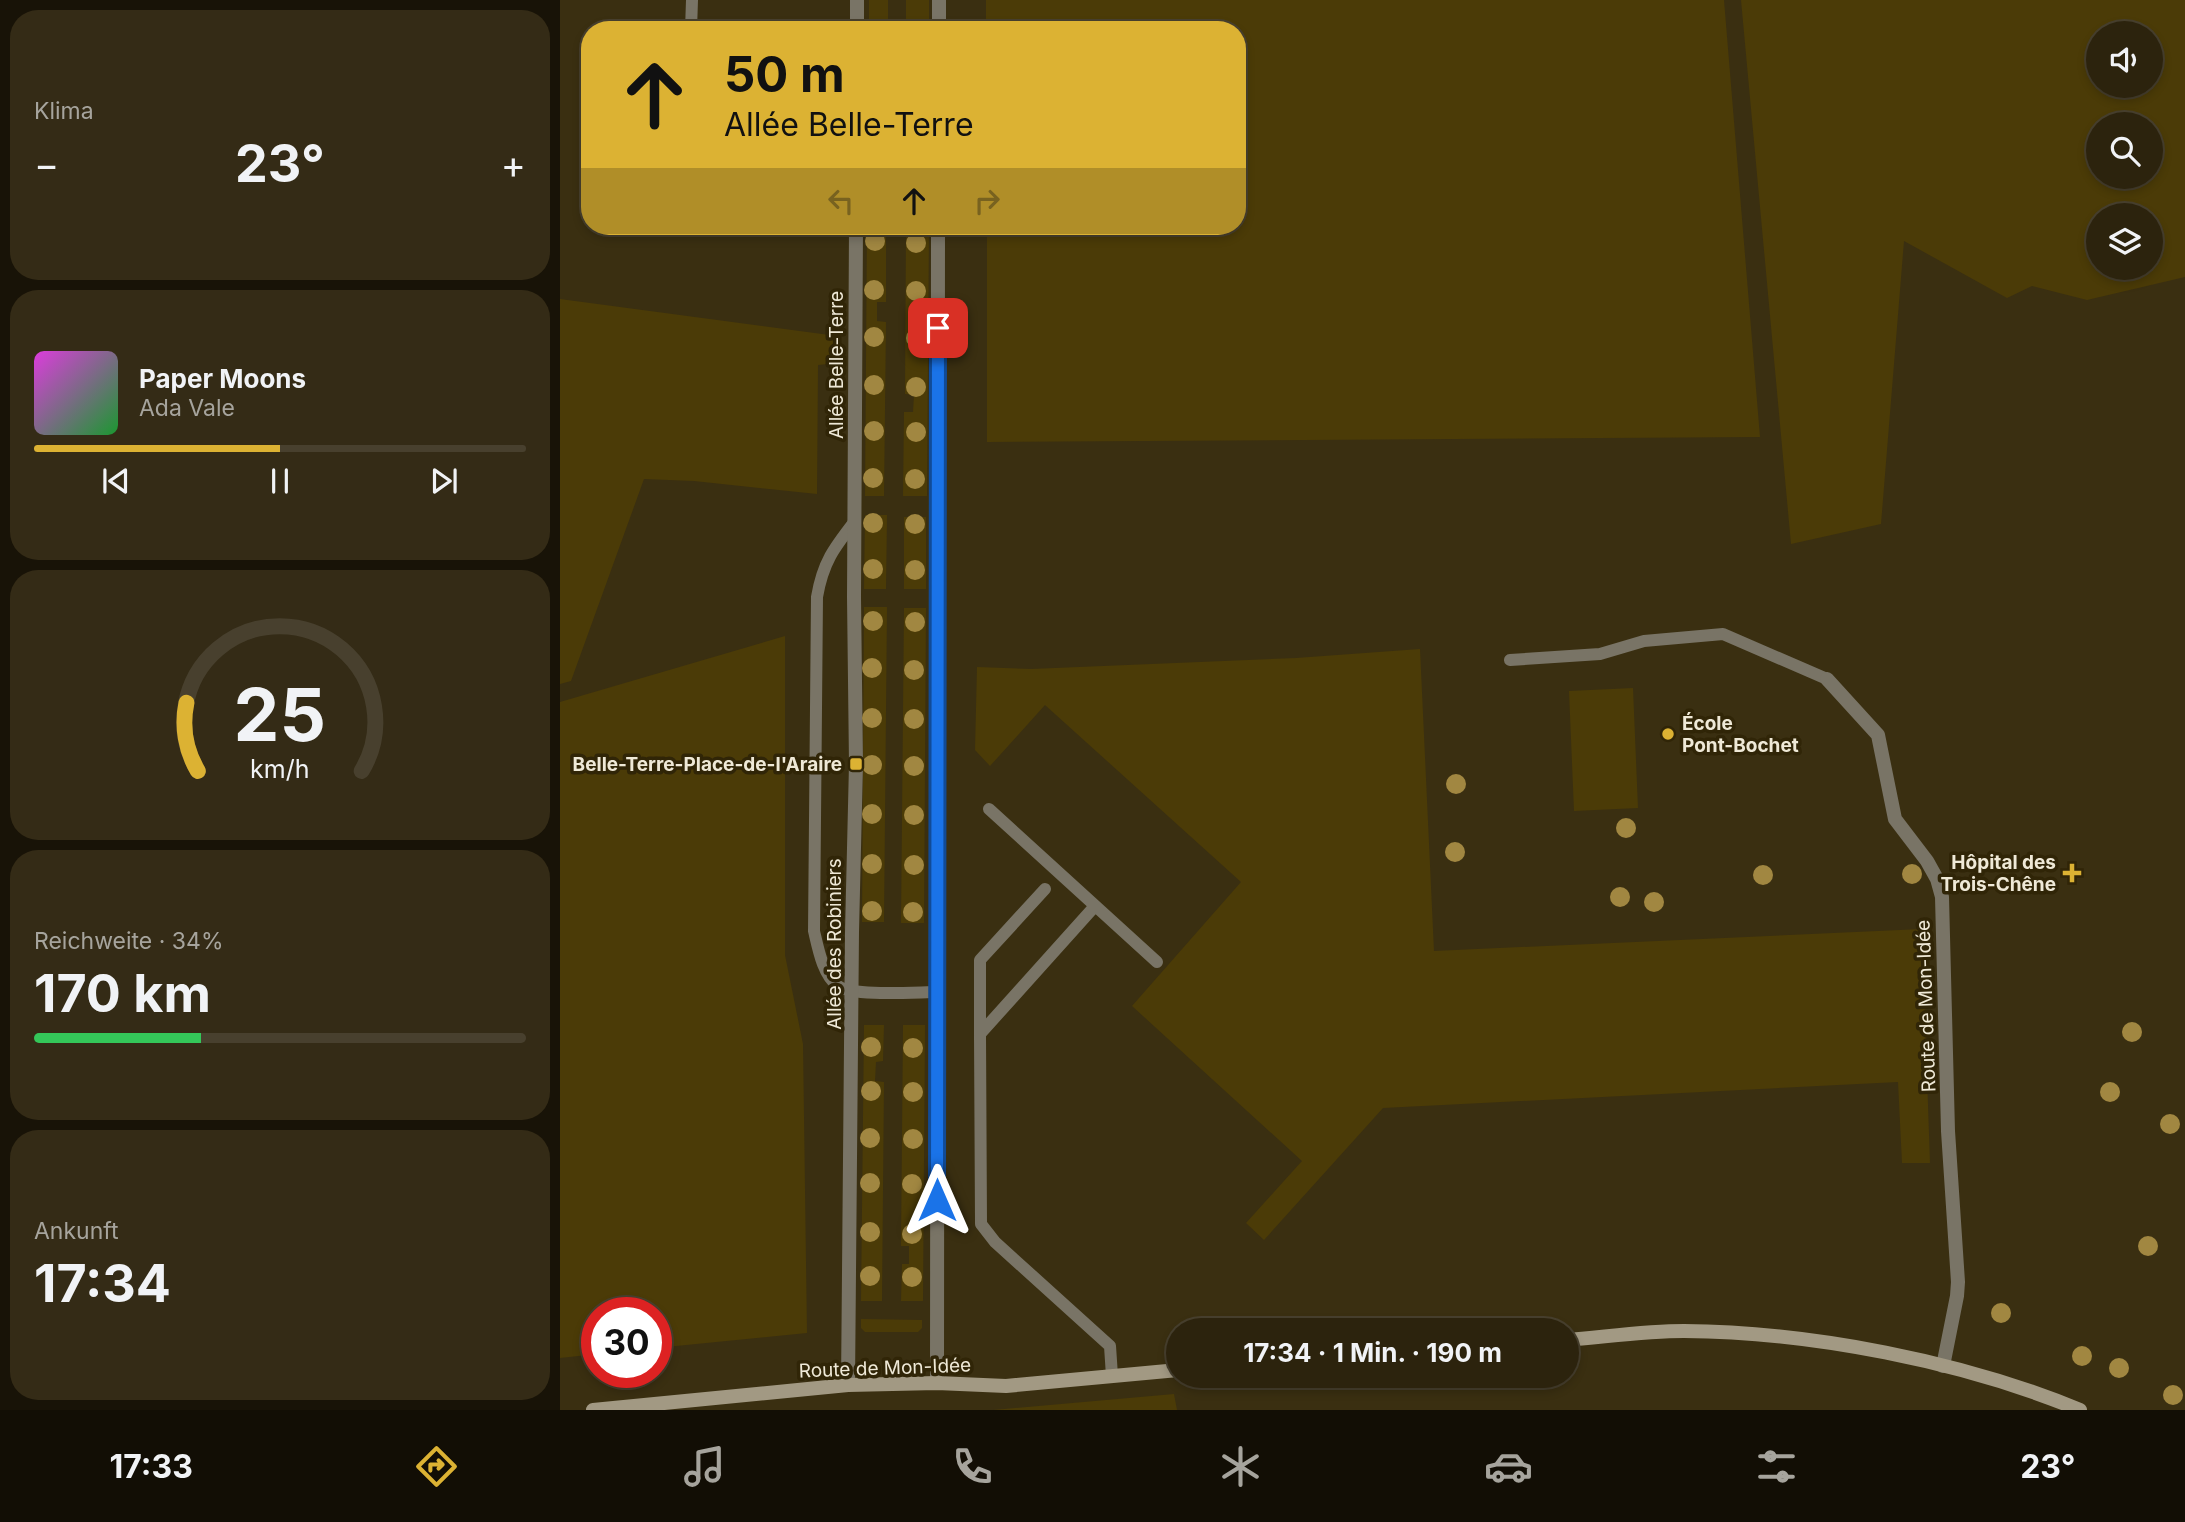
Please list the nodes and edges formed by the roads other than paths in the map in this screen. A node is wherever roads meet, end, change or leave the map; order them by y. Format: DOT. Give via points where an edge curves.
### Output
graph roads {
  1 [pos="692,0"];
  2 [pos="857,0"];
  3 [pos="939,0"];
  4 [pos="691,21"];
  5 [pos="857,21"];
  6 [pos="939,21"];
  7 [pos="856,235"];
  8 [pos="938,235"];
  9 [pos="855,504"];
  10 [pos="855,521"];
  11 [pos="1510,660"];
  12 [pos="1826,679"];
  13 [pos="989,809"];
  14 [pos="1045,889"];
  15 [pos="1095,906"];
  16 [pos="1157,962"];
  17 [pos="853,992"];
  18 [pos="938,992"];
  19 [pos="979,1034"];
  20 [pos="1579,1339"];
  21 [pos="1943,1366"];
  22 [pos="1166,1371"];
  23 [pos="1112,1376"];
  24 [pos="937,1383"];
  25 [pos="848,1385"];
  26 [pos="593,1410"];
  27 [pos="2080,1410"];
  1 -- 4 [label="lane"];
  2 -- 5 [label="street"];
  3 -- 6 [label="street"];
  7 -- 9 [label="street, Allée Belle-Terre"];
  8 -- 18 [label="street"];
  9 -- 10 [label="street, Allée des Robiniers"];
  10 -- 17 [label="street, Allée des Robiniers"];
  10 -- 17 [label="lane" via="831,553 817,597 814,931 820,958 837,986"];
  11 -- 12 [label="lane" via="1600,654 1644,641 1723,634"];
  12 -- 21 [label="street, Route de Mon-Idée" via="1878,735 1895,819 1927,861 1942,897 1948,1131 1958,1282"];
  13 -- 15 [label="lane"];
  14 -- 19 [label="lane" via="980,960"];
  15 -- 16 [label="lane"];
  15 -- 19 [label="lane"];
  17 -- 18 [label="lane"];
  17 -- 25 [label="street, Allée des Robiniers"];
  18 -- 24 [label="street"];
  19 -- 23 [label="lane" via="981,1224 1110,1346"];
  20 -- 21 [label="main road" via="1682,1331 1751,1335 1824,1343"];
  21 -- 27 [label="main road"];
  22 -- 23 [label="main road, Route de Mon-Idée"];
  23 -- 24 [label="main road, Route de Mon-Idée" via="1006,1386"];
  24 -- 25 [label="main road, Route de Mon-Idée"];
  25 -- 26 [label="main road, Route de Mon-Idée"];
}
